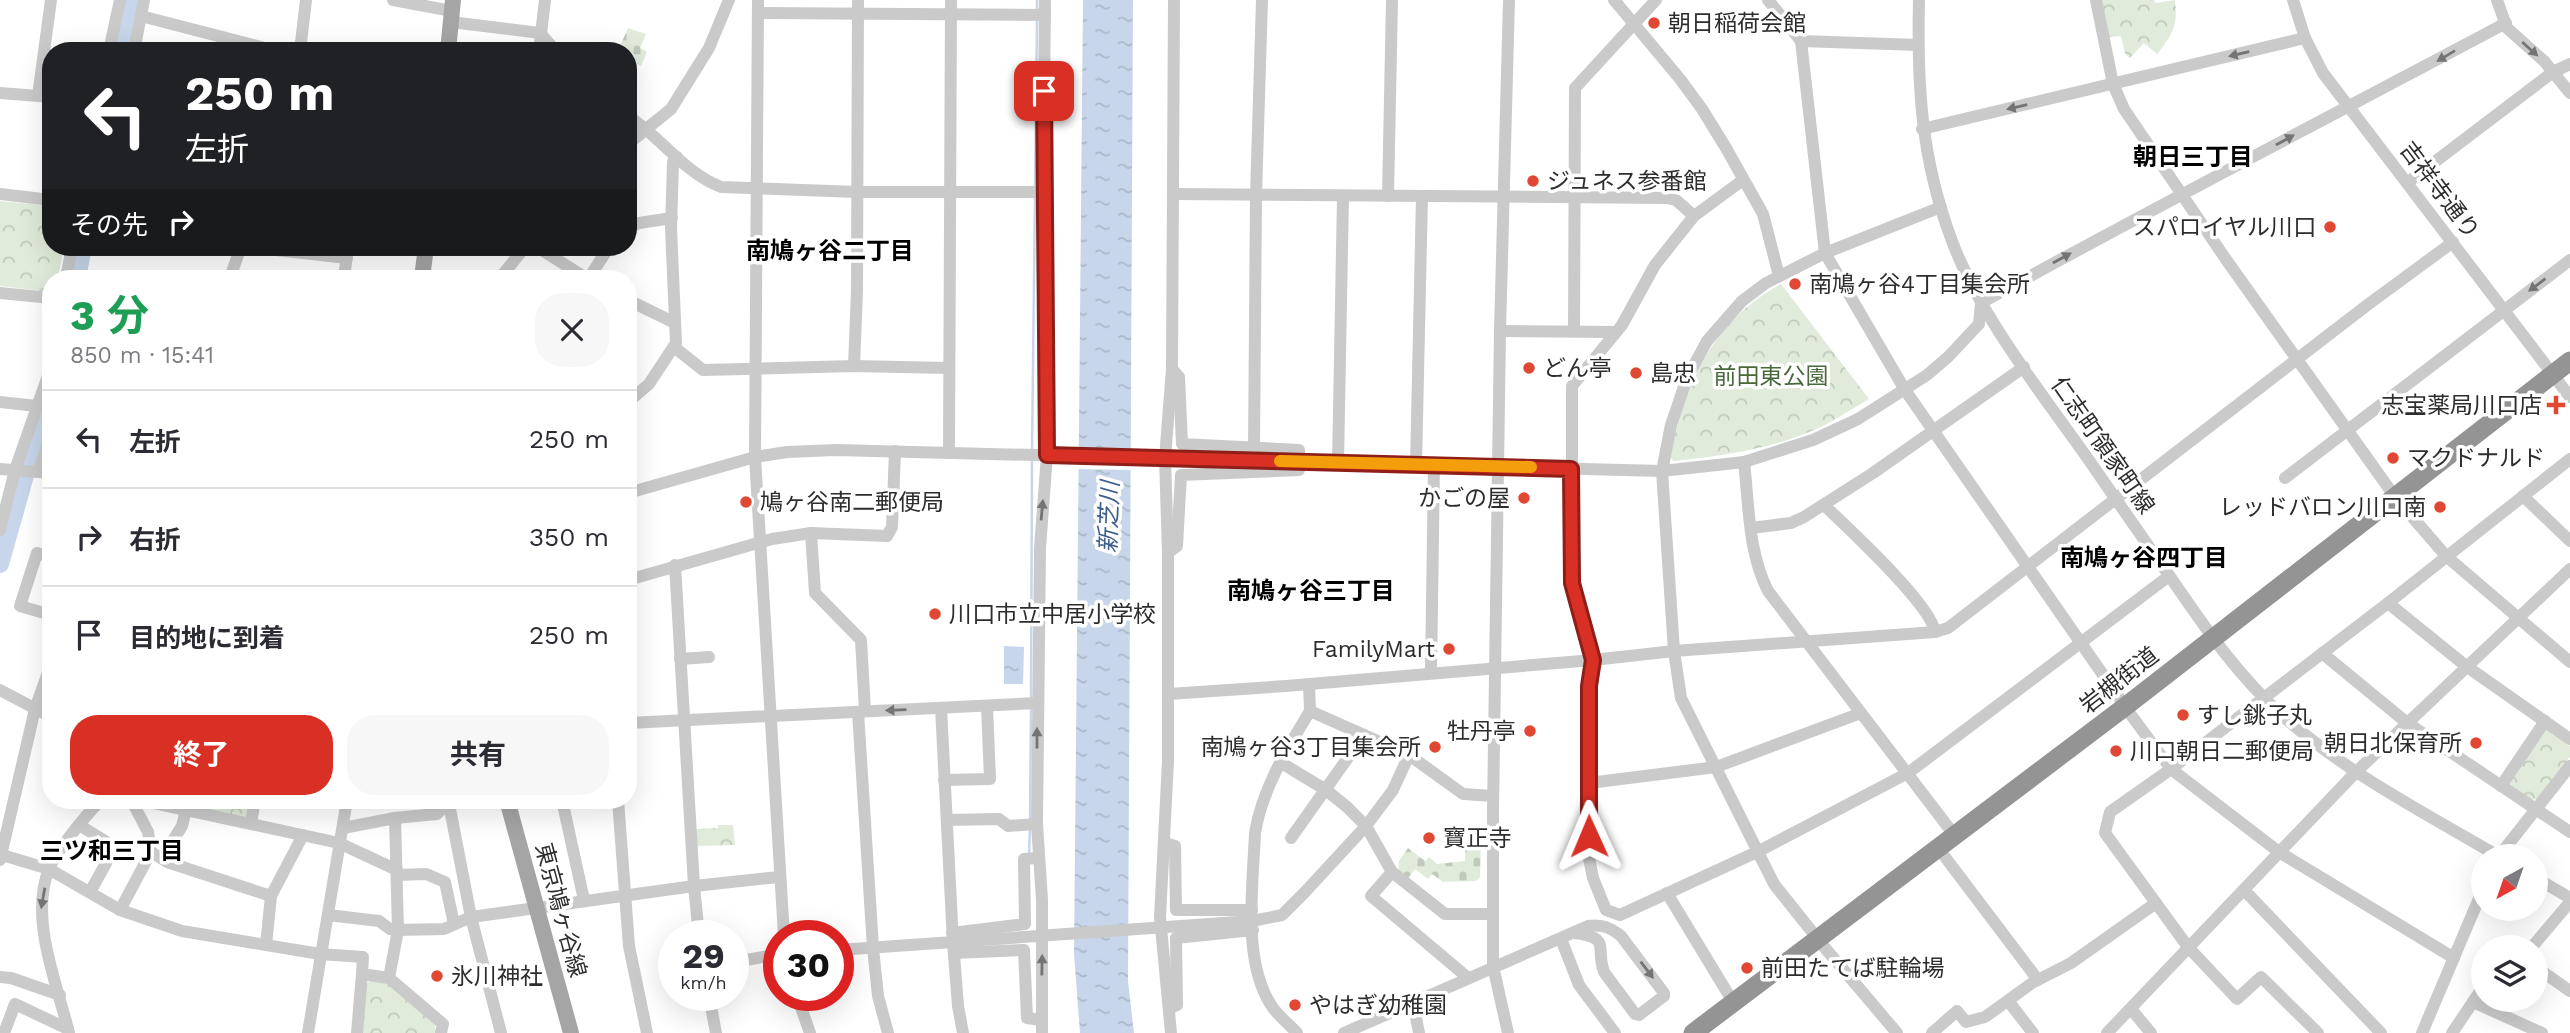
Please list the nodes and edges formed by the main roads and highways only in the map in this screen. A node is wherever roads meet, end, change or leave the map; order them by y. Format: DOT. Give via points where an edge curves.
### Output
graph roads {
  1 [pos="452,11"];
  2 [pos="449,42"];
  3 [pos="2570,361"];
  4 [pos="2563,382"];
  5 [pos="2129,710"];
  6 [pos="510,809"];
  7 [pos="1822,944"];
  8 [pos="571,1033"];
  9 [pos="1693,1033"];
  10 [pos="1715,1033"];
  1 -- 2 [label="main road"];
  3 -- 4 [label="highway, 岩槻街道"];
  4 -- 5 [label="highway, 岩槻街道" via="2398,501"];
  5 -- 7 [label="highway, 岩槻街道" via="1955,836"];
  5 -- 7 [label="highway, 岩槻街道" via="1945,857"];
  6 -- 8 [label="main road, 東京鳩ヶ谷線"];
  7 -- 9 [label="highway, 岩槻街道"];
  7 -- 10 [label="highway, 岩槻街道"];
}
